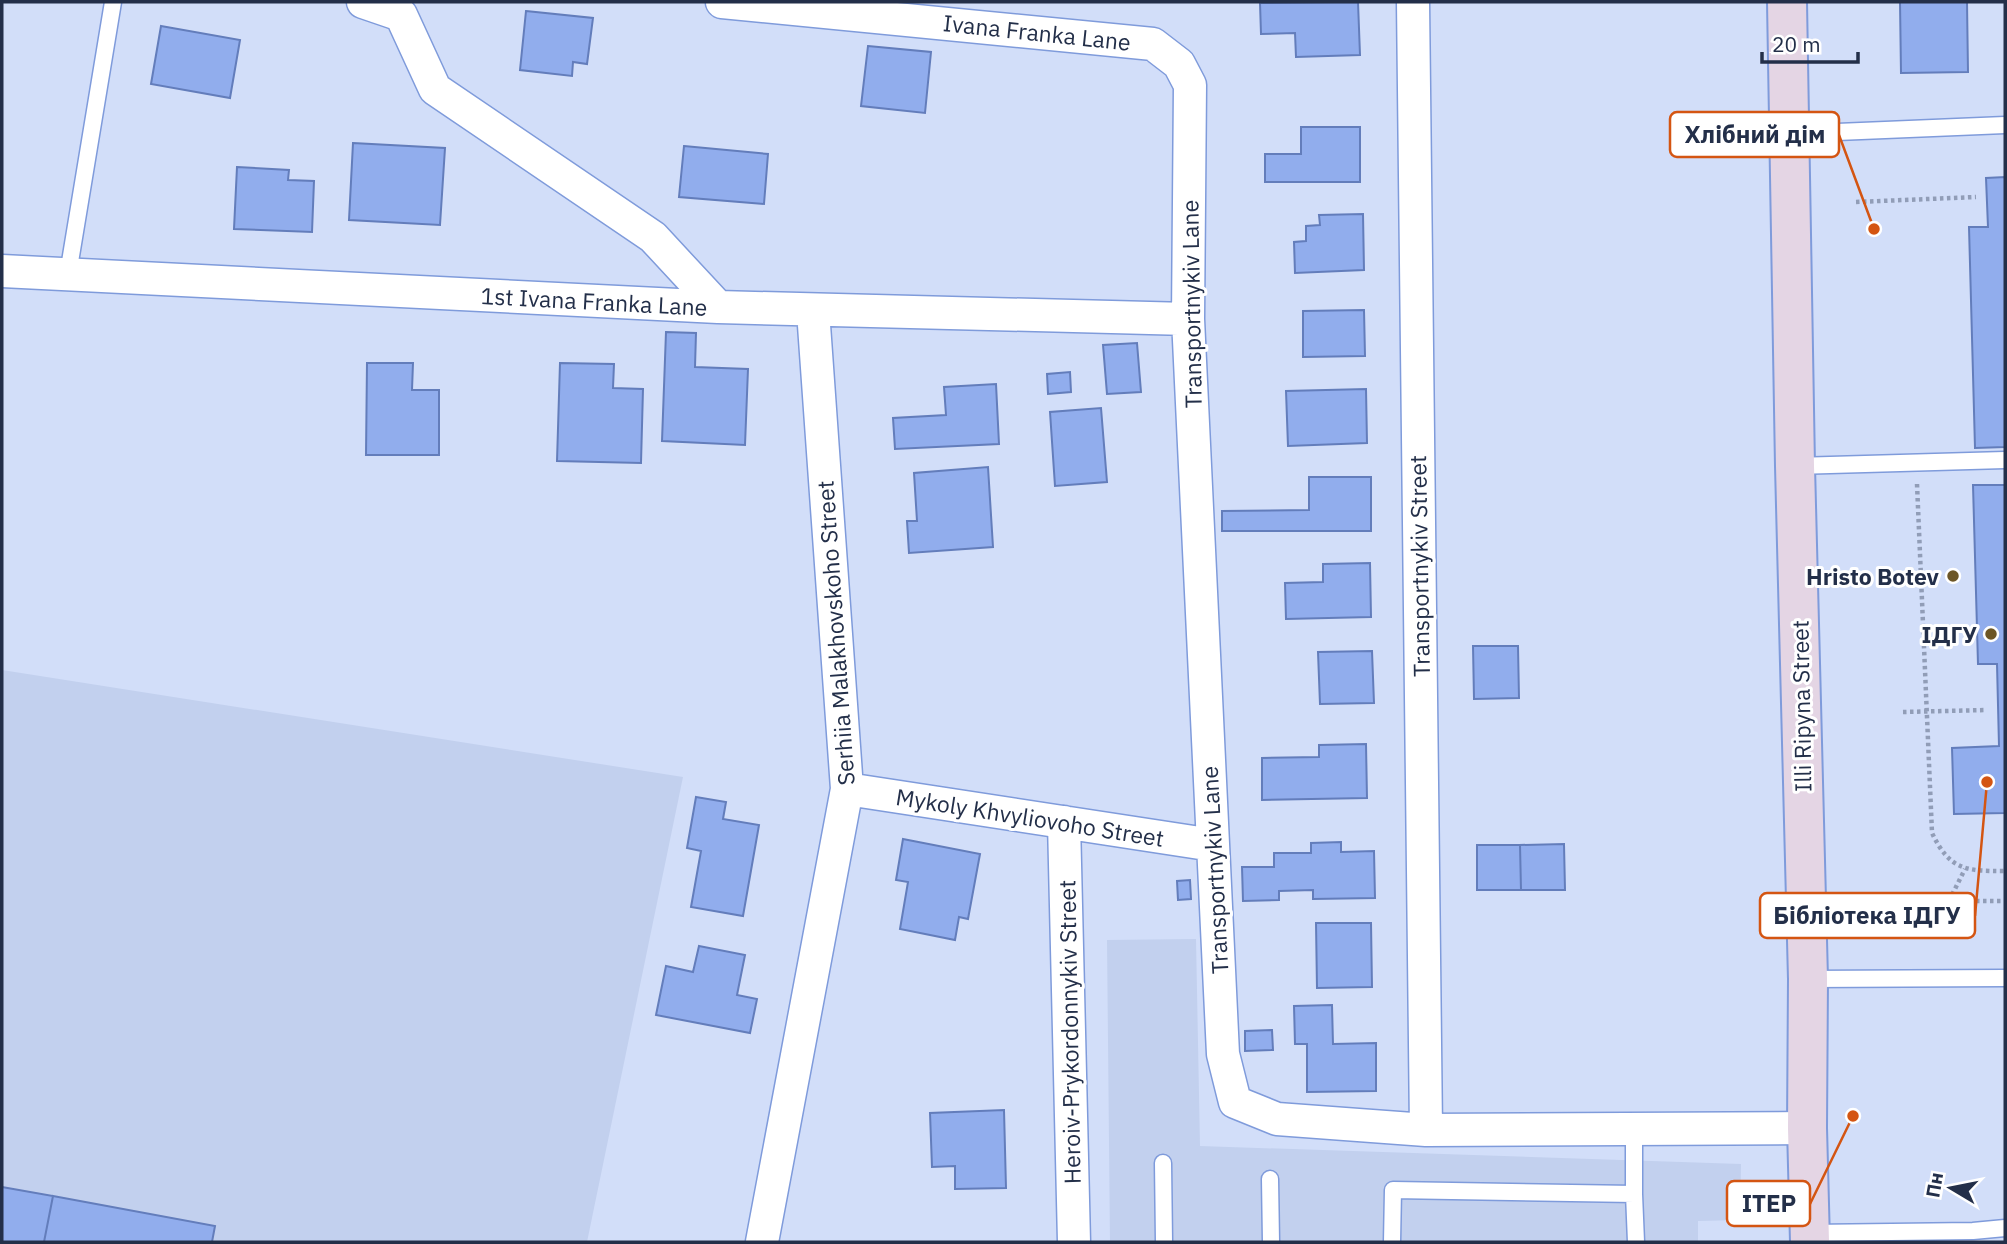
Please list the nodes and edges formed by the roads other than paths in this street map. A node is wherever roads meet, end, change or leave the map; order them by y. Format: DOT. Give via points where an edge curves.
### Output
graph roads {
  1 [pos="113,2"];
  2 [pos="363,2"];
  3 [pos="722,2"];
  4 [pos="1413,2"];
  5 [pos="1787,2"];
  6 [pos="408,8"];
  7 [pos="1180,64"];
  8 [pos="2005,125"];
  9 [pos="1789,134"];
  10 [pos="2,271"];
  11 [pos="68,274"];
  12 [pos="718,307"];
  13 [pos="813,311"];
  14 [pos="1188,319"];
  15 [pos="2005,460"];
  16 [pos="1795,466"];
  17 [pos="847,789"];
  18 [pos="1064,822"];
  19 [pos="1213,845"];
  20 [pos="2005,978"];
  21 [pos="1808,979"];
  22 [pos="1807,1128"];
  23 [pos="1634,1129"];
  24 [pos="1426,1130"];
  25 [pos="1163,1163"];
  26 [pos="1270,1179"];
  27 [pos="1634,1194"];
  28 [pos="2005,1228"];
  29 [pos="1810,1238"];
  30 [pos="762,1242"];
  31 [pos="1074,1242"];
  32 [pos="1164,1242"];
  33 [pos="1271,1242"];
  34 [pos="1392,1242"];
  35 [pos="1636,1242"];
  1 -- 11 [label="lane"];
  2 -- 6 [label="street"];
  3 -- 7 [label="street, Ivana Franka Lane" via="1153,44"];
  4 -- 24 [label="street, Transportnykiv Street"];
  5 -- 9 [label="main road, Illi Ripyna Street"];
  6 -- 12 [label="street" via="435,89 653,237"];
  7 -- 14 [label="street, Transportnykiv Lane" via="1190,85"];
  8 -- 9 [label="lane"];
  9 -- 16 [label="main road, Illi Ripyna Street"];
  10 -- 11 [label="street, 1st Ivana Franka Lane"];
  11 -- 12 [label="street, 1st Ivana Franka Lane"];
  12 -- 13 [label="street, 1st Ivana Franka Lane"];
  13 -- 14 [label="street, 1st Ivana Franka Lane"];
  13 -- 17 [label="street, Serhiia Malakhovskoho Street"];
  14 -- 19 [label="street, Transportnykiv Lane"];
  15 -- 16 [label="lane"];
  16 -- 21 [label="main road, Illi Ripyna Street"];
  17 -- 18 [label="street, Mykoly Khvyliovoho Street"];
  17 -- 30 [label="street, Serhiia Malakhovskoho Street"];
  18 -- 19 [label="street, Mykoly Khvyliovoho Street"];
  18 -- 31 [label="street, Heroiv-Prykordonnykiv Street"];
  19 -- 24 [label="street, Transportnykiv Lane" via="1223,1054 1235,1102 1277,1119"];
  20 -- 21 [label="lane"];
  21 -- 22 [label="main road, Illi Ripyna Street"];
  22 -- 23 [label="street, Transportnykiv Lane"];
  22 -- 29 [label="main road, Illi Ripyna Street"];
  23 -- 24 [label="street, Transportnykiv Lane"];
  23 -- 27 [label="lane"];
  25 -- 32 [label="lane"];
  26 -- 33 [label="lane"];
  27 -- 34 [label="lane" via="1393,1190"];
  27 -- 35 [label="lane"];
  28 -- 29 [label="lane"];
}
